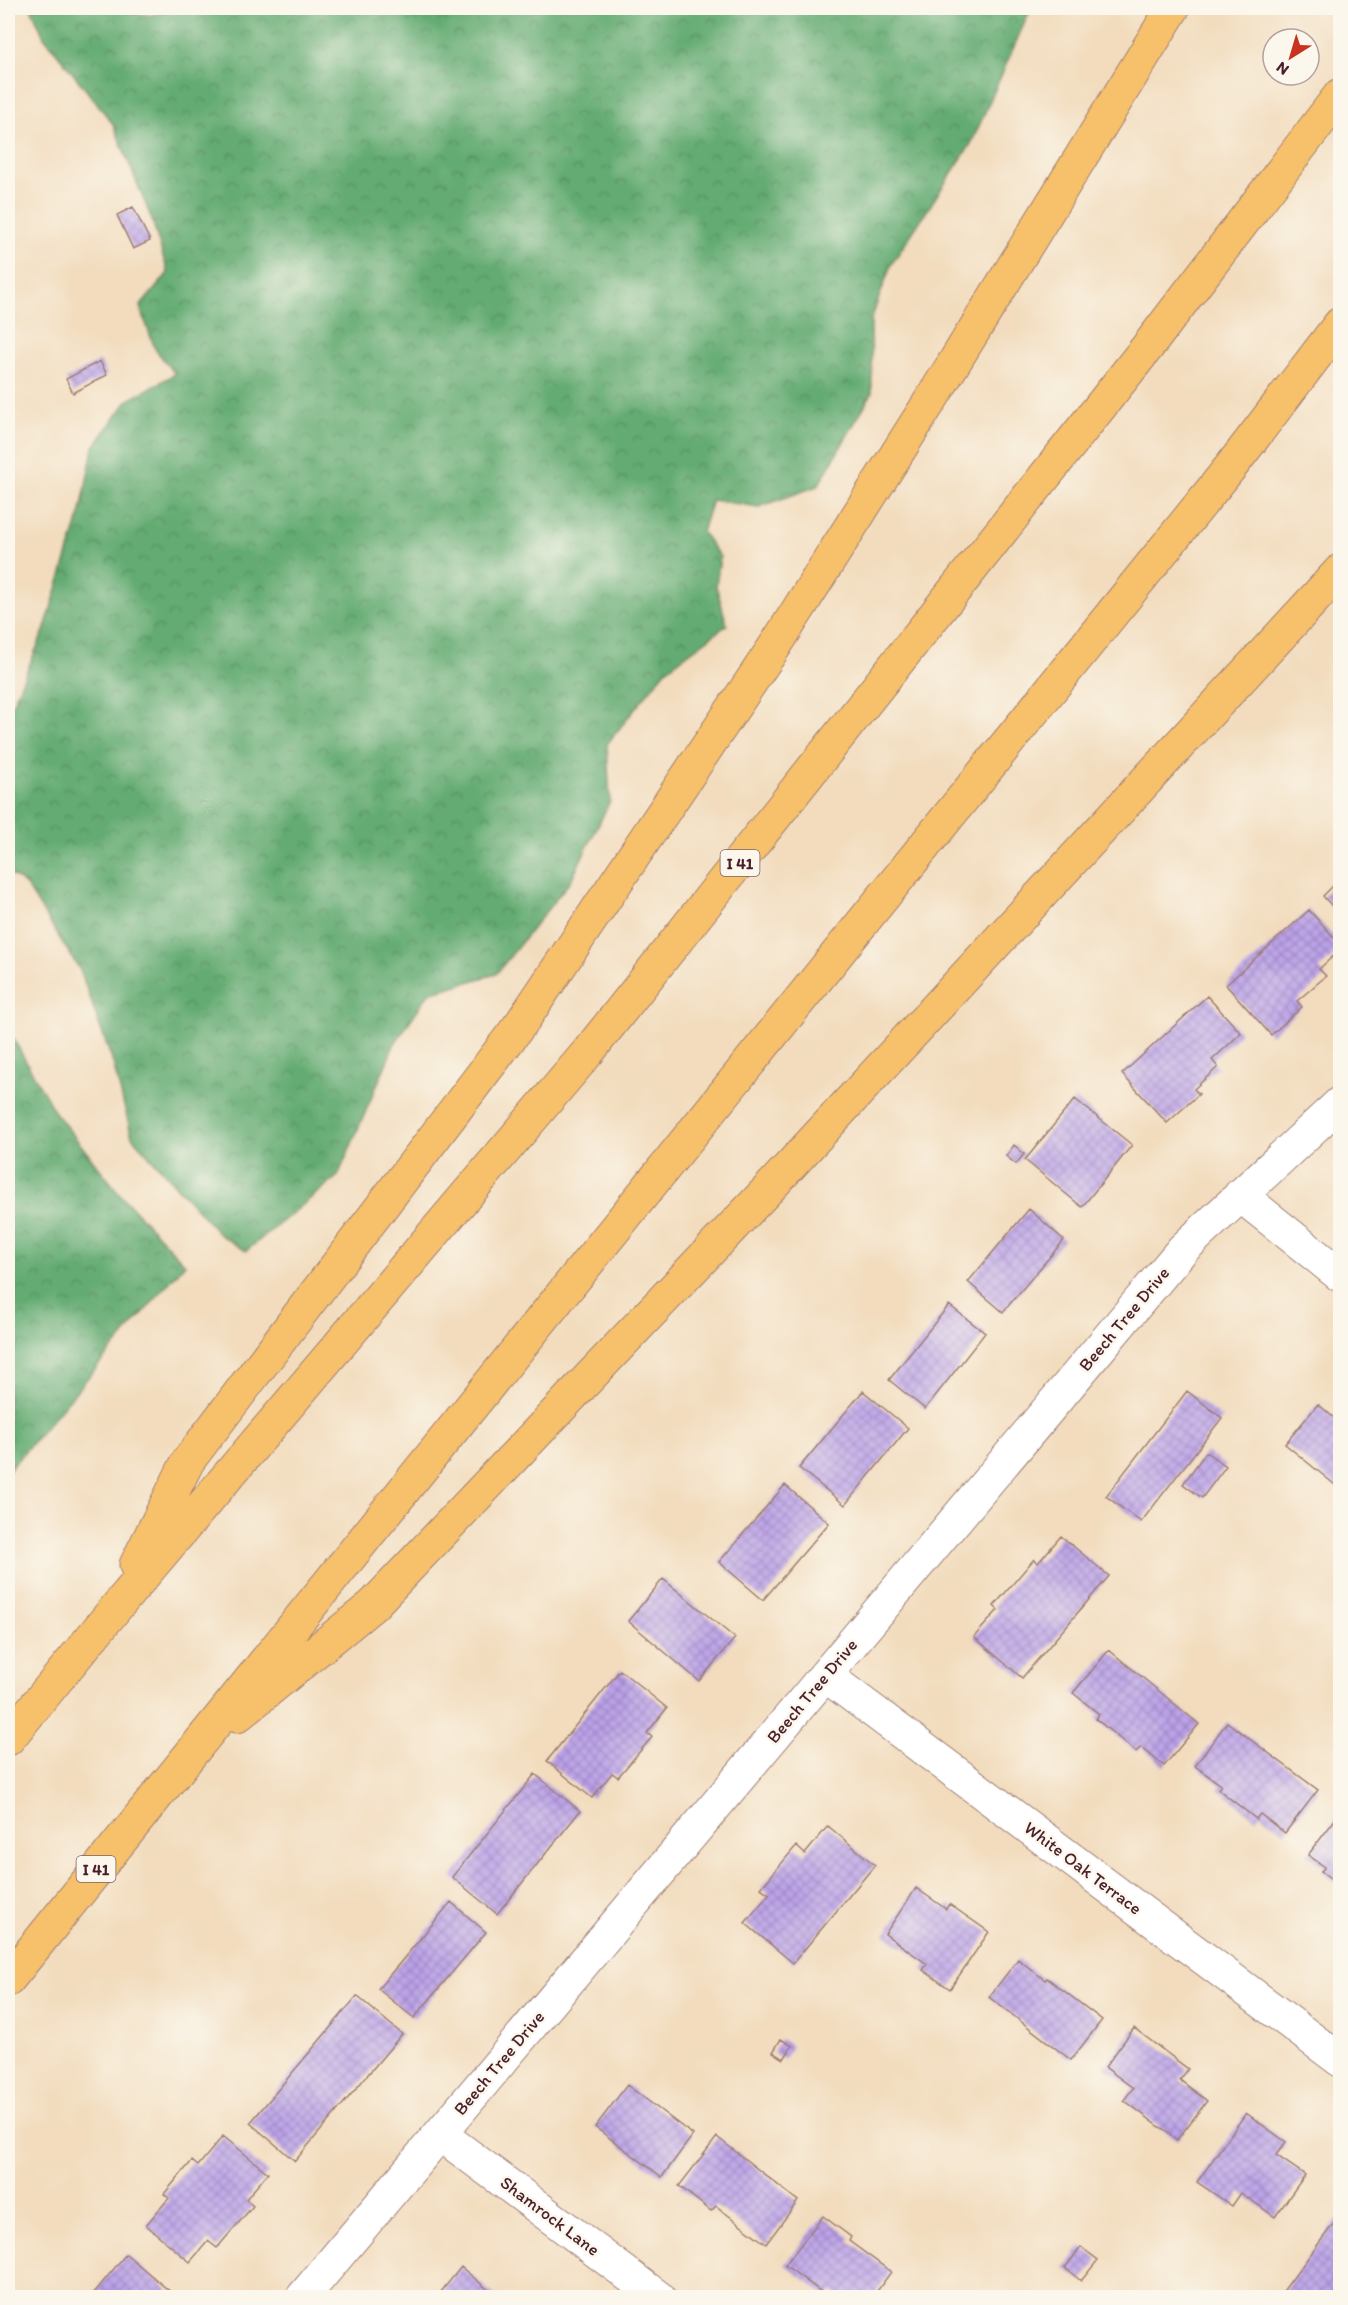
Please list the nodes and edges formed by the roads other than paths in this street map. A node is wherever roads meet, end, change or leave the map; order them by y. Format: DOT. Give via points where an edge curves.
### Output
graph roads {
  1 [pos="1173,8"];
  2 [pos="1341,95"];
  3 [pos="1341,324"];
  4 [pos="1341,571"];
  5 [pos="1341,1103"];
  6 [pos="1240,1195"];
  7 [pos="1341,1275"];
  8 [pos="114,1610"];
  9 [pos="825,1675"];
  10 [pos="8,1739"];
  11 [pos="185,1759"];
  12 [pos="8,1980"];
  13 [pos="1341,2060"];
  14 [pos="440,2134"];
  15 [pos="302,2298"];
  16 [pos="659,2298"];
  1 -- 8 [label="highway" via="783,633 522,1022 188,1461"];
  2 -- 8 [label="highway, I 41" via="1149,345 588,1052"];
  3 -- 11 [label="highway, I 41" via="1233,464"];
  4 -- 11 [label="highway" via="792,1164 373,1605"];
  5 -- 6 [label="street, Beech Tree Drive"];
  6 -- 7 [label="street"];
  6 -- 9 [label="street, Beech Tree Drive" via="1183,1249"];
  8 -- 10 [label="highway, I 41"];
  9 -- 13 [label="street, White Oak Terrace"];
  9 -- 14 [label="street, Beech Tree Drive"];
  11 -- 12 [label="highway, I 41"];
  14 -- 15 [label="street, Beech Tree Drive"];
  14 -- 16 [label="street, Shamrock Lane"];
}
